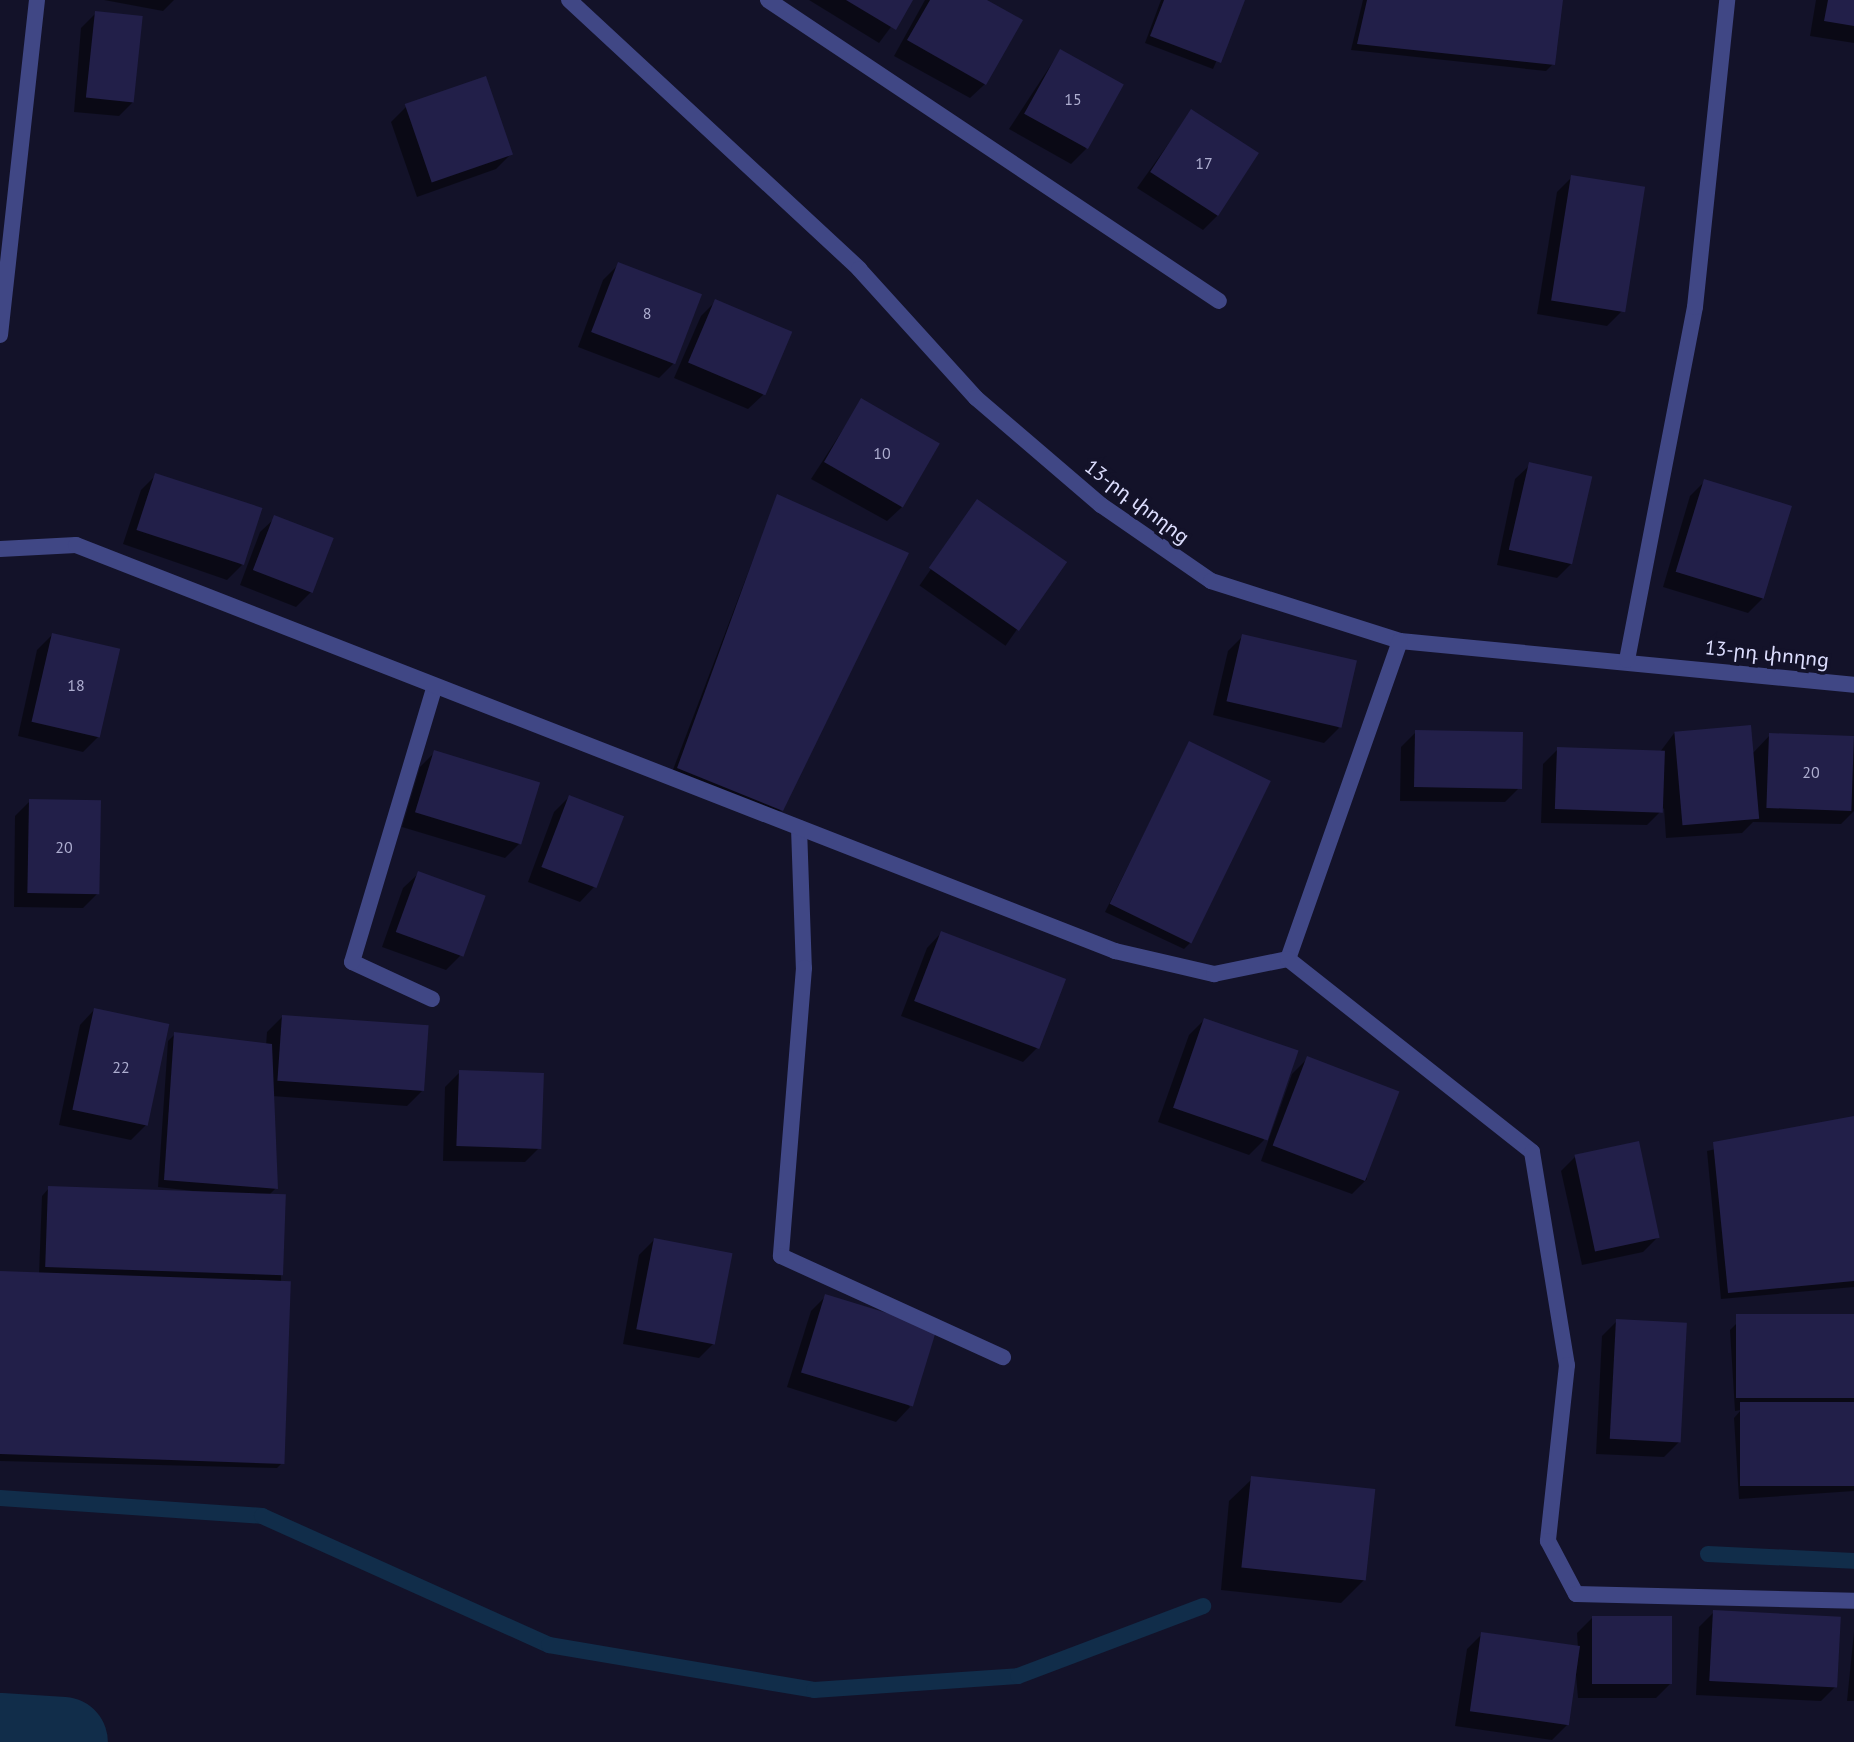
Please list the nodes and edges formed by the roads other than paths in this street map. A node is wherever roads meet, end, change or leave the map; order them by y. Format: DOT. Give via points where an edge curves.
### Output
graph roads {
  1 [pos="37,0"];
  2 [pos="569,0"];
  3 [pos="768,0"];
  4 [pos="1727,0"];
  5 [pos="1219,301"];
  6 [pos="0,335"];
  7 [pos="0,549"];
  8 [pos="1400,641"];
  9 [pos="1627,660"];
  10 [pos="1854,685"];
  11 [pos="435,686"];
  12 [pos="799,828"];
  13 [pos="1288,959"];
  14 [pos="432,999"];
  15 [pos="1003,1357"];
  16 [pos="1854,1601"];
  1 -- 6 [label="street"];
  2 -- 8 [label="street, 13-րդ փողոց" via="859,269 976,398 1101,505 1211,581"];
  3 -- 5 [label="street"];
  4 -- 9 [label="street" via="1695,307"];
  7 -- 11 [label="street" via="76,545"];
  8 -- 9 [label="street, 13-րդ փողոց" via="1512,657"];
  8 -- 13 [label="street"];
  9 -- 10 [label="street, 13-րդ փողոց"];
  11 -- 12 [label="street"];
  11 -- 14 [label="street" via="352,962"];
  12 -- 13 [label="street" via="1115,951 1214,974"];
  12 -- 15 [label="street" via="804,968 781,1256"];
  13 -- 16 [label="street" via="1532,1152 1567,1365 1548,1541 1576,1594"];
}
